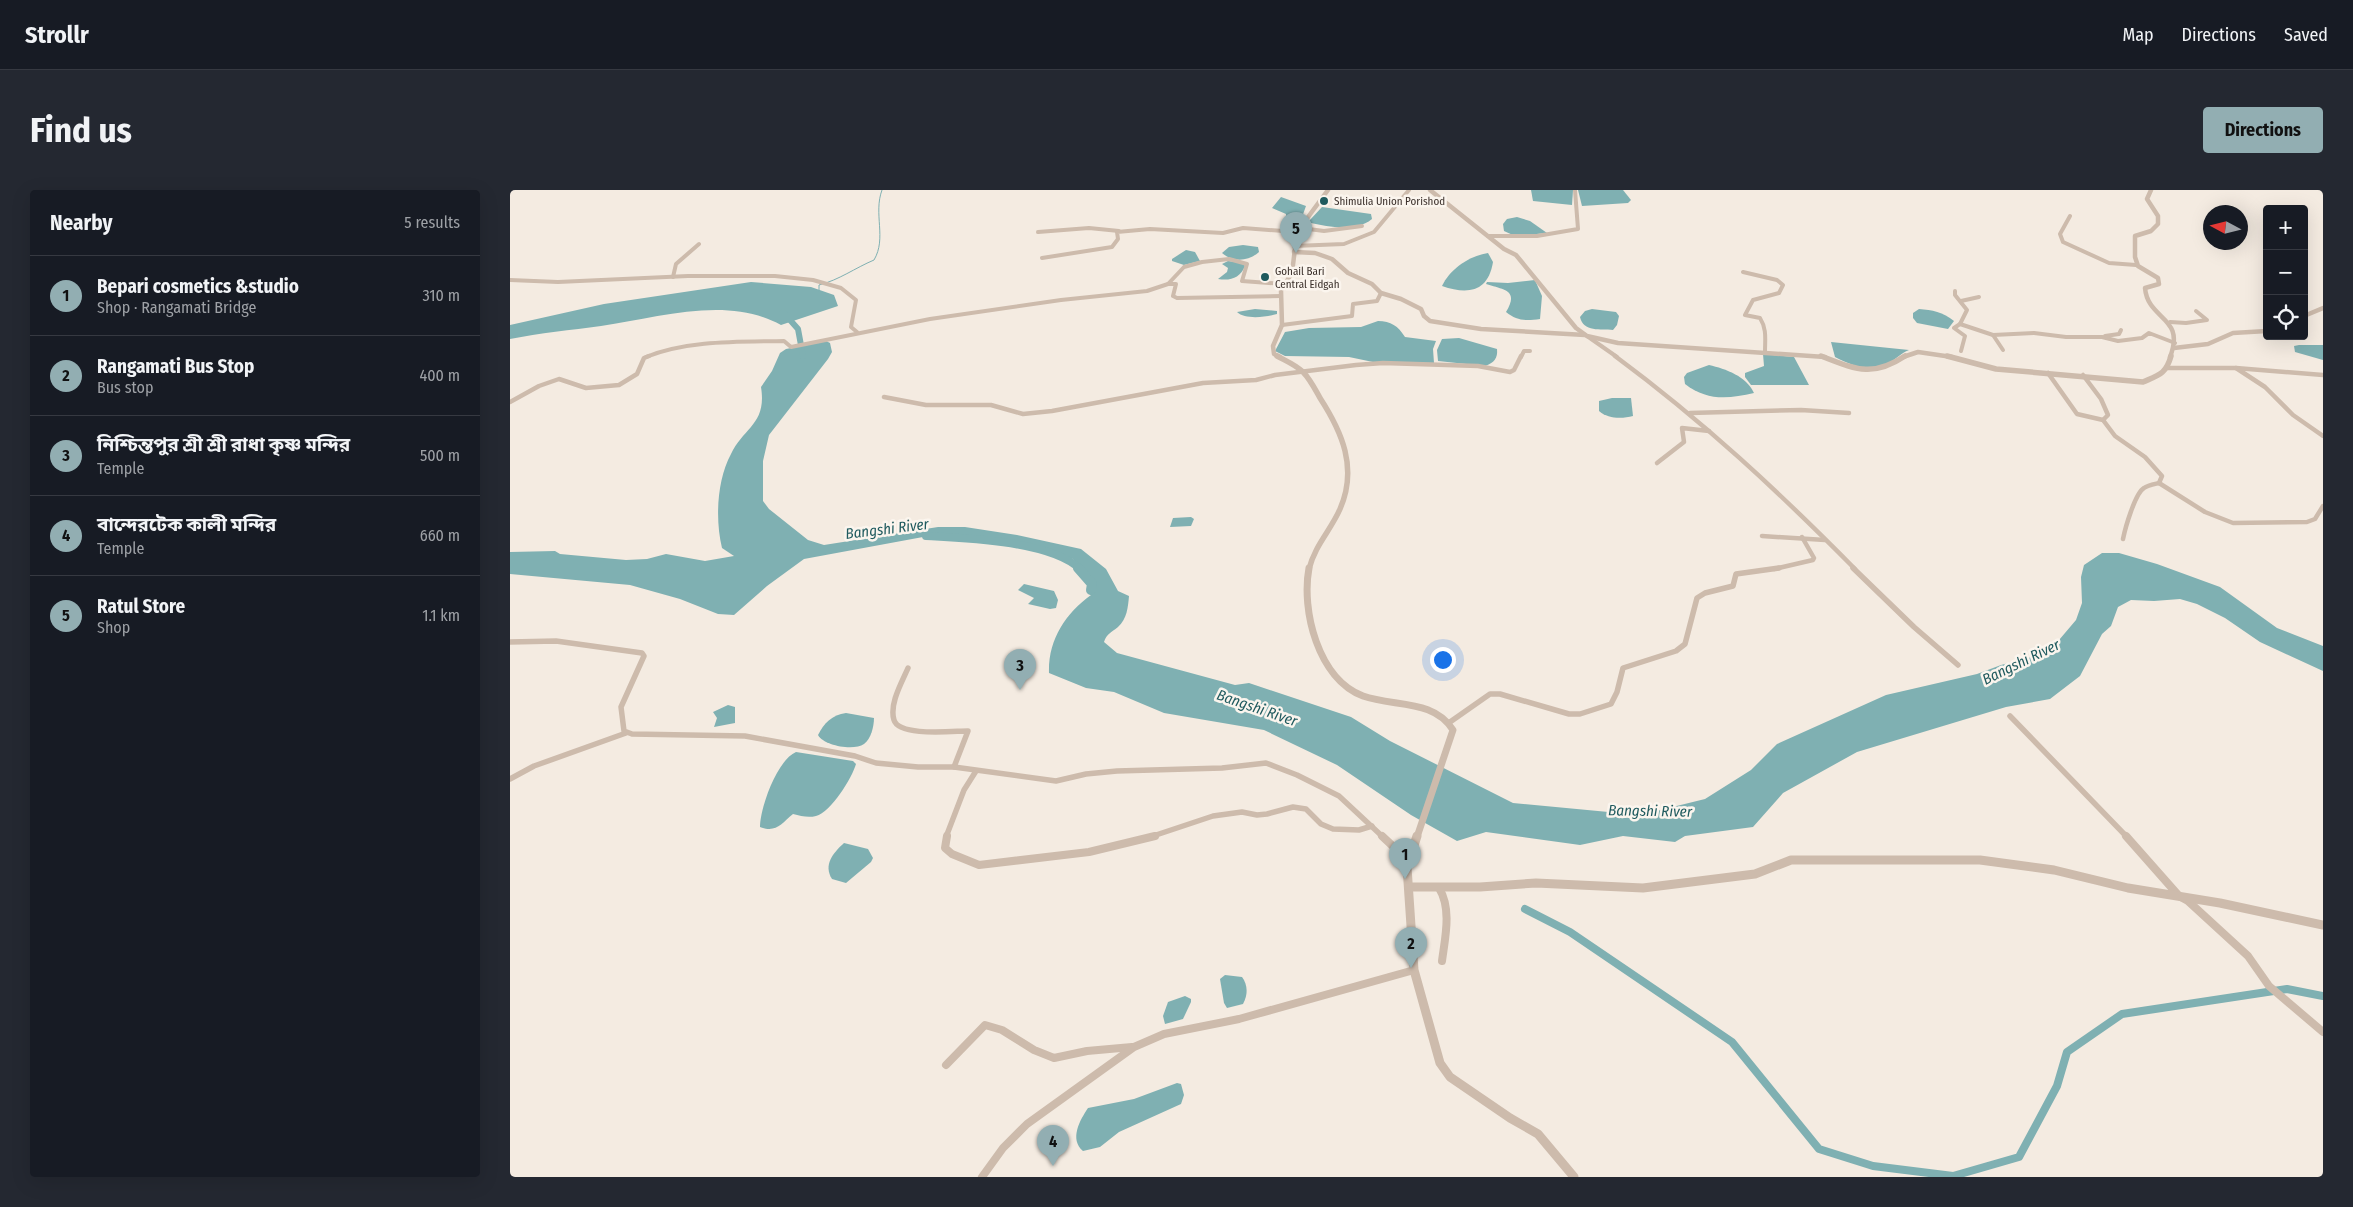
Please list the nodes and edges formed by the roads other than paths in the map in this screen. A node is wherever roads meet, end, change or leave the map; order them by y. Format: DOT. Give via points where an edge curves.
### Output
graph roads {
  1 [pos="1328,190"];
  2 [pos="1409,190"];
  3 [pos="1430,190"];
  4 [pos="1575,190"];
  5 [pos="2151,190"];
  6 [pos="2070,216"];
  7 [pos="1362,226"];
  8 [pos="1299,230"];
  9 [pos="1119,231"];
  10 [pos="1038,232"];
  11 [pos="1488,236"];
  12 [pos="699,244"];
  13 [pos="1294,246"];
  14 [pos="1294,252"];
  15 [pos="1042,258"];
  16 [pos="2136,265"];
  17 [pos="1743,272"];
  18 [pos="673,276"];
  19 [pos="510,280"];
  20 [pos="1168,284"];
  21 [pos="1282,290"];
  22 [pos="1955,291"];
  23 [pos="1381,293"];
  24 [pos="1979,297"];
  25 [pos="1961,301"];
  26 [pos="2323,308"];
  27 [pos="2196,311"];
  28 [pos="2308,314"];
  29 [pos="2170,322"];
  30 [pos="1960,324"];
  31 [pos="1282,325"];
  32 [pos="2121,330"];
  33 [pos="2263,331"];
  34 [pos="858,332"];
  35 [pos="1993,335"];
  36 [pos="1586,336"];
  37 [pos="2103,337"];
  38 [pos="2174,346"];
  39 [pos="2003,350"];
  40 [pos="1530,351"];
  41 [pos="1961,351"];
  42 [pos="1765,352"];
  43 [pos="2166,368"];
  44 [pos="2236,368"];
  45 [pos="1303,372"];
  46 [pos="2048,373"];
  47 [pos="2084,375"];
  48 [pos="2323,375"];
  49 [pos="884,397"];
  50 [pos="510,402"];
  51 [pos="1690,413"];
  52 [pos="1849,413"];
  53 [pos="2103,420"];
  54 [pos="1710,431"];
  55 [pos="2323,436"];
  56 [pos="1657,463"];
  57 [pos="2159,483"];
  58 [pos="2323,506"];
  59 [pos="1762,536"];
  60 [pos="1802,537"];
  61 [pos="2123,539"];
  62 [pos="1825,540"];
  63 [pos="510,642"];
  64 [pos="1958,665"];
  65 [pos="908,668"];
  66 [pos="2010,716"];
  67 [pos="1450,722"];
  68 [pos="626,733"];
  69 [pos="954,767"];
  70 [pos="976,771"];
  71 [pos="510,779"];
  72 [pos="1372,826"];
  73 [pos="1407,866"];
  74 [pos="1409,887"];
  75 [pos="1439,888"];
  76 [pos="2179,896"];
  77 [pos="2323,925"];
  78 [pos="1442,961"];
  79 [pos="1414,970"];
  80 [pos="2323,1032"];
  81 [pos="1134,1047"];
  82 [pos="946,1065"];
  83 [pos="982,1177"];
  84 [pos="1574,1177"];
  1 -- 8 [label="street"];
  2 -- 13 [label="street" via="1374,232 1344,244"];
  3 -- 11 [label="street"];
  4 -- 11 [label="street" via="1578,229 1537,236"];
  5 -- 16 [label="street" via="2147,199 2159,221 2153,230 2135,236"];
  6 -- 16 [label="street" via="2060,234 2063,242 2109,263"];
  7 -- 8 [label="street" via="1324,231"];
  8 -- 9 [label="street" via="1243,228 1223,233 1150,229"];
  8 -- 13 [label="street"];
  9 -- 10 [label="street" via="1089,228"];
  9 -- 15 [label="street" via="1118,240 1112,246"];
  11 -- 36 [label="street" via="1524,264 1552,301"];
  12 -- 18 [label="street" via="676,264"];
  13 -- 14 [label="street"];
  14 -- 21 [label="street" via="1292,272"];
  14 -- 23 [label="street" via="1315,253 1332,259"];
  16 -- 29 [label="street" via="2158,278 2159,284 2145,288 2146,299"];
  17 -- 42 [label="street" via="1777,280 1783,286 1779,293 1753,300 1745,314 1760,318 1764,324 1767,336"];
  18 -- 19 [label="street" via="550,282"];
  18 -- 34 [label="street" via="790,276 844,288 855,296 851,327"];
  20 -- 21 [label="street" via="1176,284 1173,296 1177,298"];
  20 -- 21 [label="street" via="1184,267 1229,258 1247,264 1242,281"];
  20 -- 34 [label="street" via="1140,293 1061,300"];
  21 -- 31 [label="street"];
  22 -- 25 [label="street"];
  23 -- 31 [label="street" via="1377,301 1353,304 1352,316"];
  23 -- 36 [label="street" via="1406,301 1421,309 1427,319 1441,323"];
  24 -- 25 [label="street"];
  25 -- 30 [label="street" via="1967,314"];
  26 -- 28 [label="street"];
  27 -- 29 [label="street" via="2206,320"];
  29 -- 38 [label="street" via="2174,328"];
  30 -- 35 [label="street"];
  30 -- 41 [label="street" via="1954,328 1965,336"];
  31 -- 45 [label="street" via="1273,346 1274,354"];
  32 -- 37 [label="street" via="2119,334"];
  33 -- 38 [label="street" via="2233,333 2208,344"];
  34 -- 50 [label="street" via="788,347 781,341 684,347 644,358 637,374 619,385 586,388 559,379"];
  35 -- 37 [label="street" via="2034,333"];
  35 -- 39 [label="street"];
  36 -- 42 [label="street" via="1622,343"];
  36 -- 51 [label="street"];
  37 -- 38 [label="street" via="2118,341 2120,338 2138,339 2149,333"];
  38 -- 43 [label="street"];
  40 -- 45 [label="street" via="1524,351 1510,372 1478,366 1384,363"];
  42 -- 46 [label="street" via="1821,356 1860,371 1892,365 1918,352 1996,369"];
  43 -- 44 [label="street"];
  43 -- 47 [label="street" via="2153,379 2143,382"];
  44 -- 48 [label="street"];
  44 -- 55 [label="street"];
  45 -- 49 [label="street" via="1256,380 1198,384 1023,414 991,405 926,405"];
  45 -- 67 [label="street" via="1337,423 1350,467 1341,507 1312,556 1306,590 1306,605 1320,648 1327,664 1353,692 1427,709"];
  46 -- 47 [label="street"];
  46 -- 53 [label="street" via="2077,414"];
  47 -- 53 [label="street" via="2102,400 2108,415"];
  51 -- 52 [label="street" via="1801,410"];
  51 -- 54 [label="street"];
  53 -- 57 [label="street" via="2115,436 2158,470 2162,476"];
  54 -- 56 [label="street" via="1682,428 1684,442"];
  54 -- 62 [label="street" via="1788,501"];
  57 -- 58 [label="street" via="2205,512 2233,523 2307,522 2316,519"];
  57 -- 61 [label="street" via="2143,488 2139,494 2128,516"];
  59 -- 60 [label="street"];
  60 -- 62 [label="street"];
  60 -- 67 [label="street" via="1813,560 1736,574 1733,586 1697,598 1684,644 1676,651 1623,668 1612,704 1569,714 1490,694"];
  62 -- 64 [label="street"];
  63 -- 68 [label="street" via="556,641 642,653 644,656 621,707"];
  65 -- 69 [label="street" via="895,702 894,720 909,731 968,731"];
  66 -- 76 [label="street" via="2146,857"];
  67 -- 73 [label="street" via="1453,730"];
  68 -- 69 [label="street" via="745,736 876,762"];
  68 -- 71 [label="street" via="534,766"];
  69 -- 70 [label="street"];
  70 -- 72 [label="street" via="1056,781 1124,770 1222,768 1266,763 1339,796"];
  70 -- 72 [label="street" via="964,790 944,843 952,854 978,865 1089,852 1228,813 1267,814 1300,806 1333,830 1360,830"];
  72 -- 73 [label="street" via="1398,851"];
  73 -- 74 [label="street"];
  74 -- 75 [label="street"];
  74 -- 79 [label="street"];
  75 -- 76 [label="street" via="1536,882 1610,888 1651,887 1755,874 1791,860 1866,862 1889,859 2000,861"];
  75 -- 78 [label="street" via="1444,893 1445,914"];
  76 -- 77 [label="street"];
  76 -- 80 [label="street" via="2248,956 2269,986"];
  79 -- 81 [label="street" via="1239,1019 1164,1034"];
  79 -- 84 [label="street" via="1434,1048 1450,1077 1538,1134"];
  81 -- 82 [label="street" via="1052,1057 1002,1030 985,1025"];
  81 -- 83 [label="street" via="1027,1124 1003,1148"];
}
